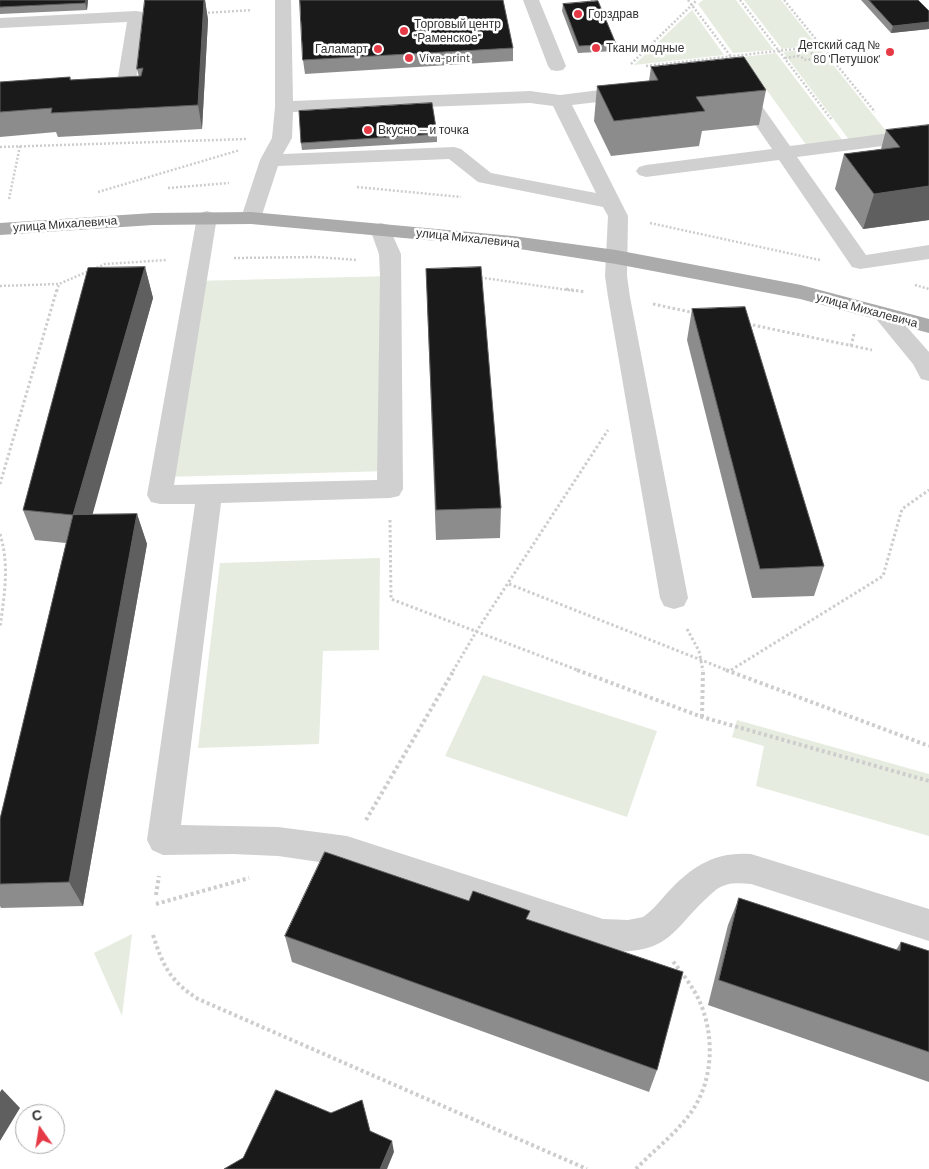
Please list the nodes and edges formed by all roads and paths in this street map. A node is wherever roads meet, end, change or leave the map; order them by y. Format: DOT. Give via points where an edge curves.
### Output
graph roads {
  1 [pos="531,0"];
  2 [pos="688,0"];
  3 [pos="697,0"];
  4 [pos="740,0"];
  5 [pos="784,0"];
  6 [pos="283,4"];
  7 [pos="692,4"];
  8 [pos="204,13"];
  9 [pos="0,23"];
  10 [pos="821,46"];
  11 [pos="779,51"];
  12 [pos="827,53"];
  13 [pos="816,54"];
  14 [pos="799,56"];
  15 [pos="784,58"];
  16 [pos="557,66"];
  17 [pos="645,66"];
  18 [pos="635,68"];
  19 [pos="724,81"];
  20 [pos="646,90"];
  21 [pos="87,96"];
  22 [pos="560,101"];
  23 [pos="284,107"];
  24 [pos="929,134"];
  25 [pos="282,138"];
  26 [pos="897,139"];
  27 [pos="851,144"];
  28 [pos="20,146"];
  29 [pos="0,147"];
  30 [pos="786,153"];
  31 [pos="270,160"];
  32 [pos="646,171"];
  33 [pos="95,193"];
  34 [pos="8,199"];
  35 [pos="611,202"];
  36 [pos="207,217"];
  37 [pos="251,218"];
  38 [pos="0,229"];
  39 [pos="381,229"];
  40 [pos="929,252"];
  41 [pos="616,256"];
  42 [pos="200,258"];
  43 [pos="391,264"];
  44 [pos="476,276"];
  45 [pos="59,284"];
  46 [pos="0,286"];
  47 [pos="619,297"];
  48 [pos="696,313"];
  49 [pos="883,314"];
  50 [pos="744,323"];
  51 [pos="929,326"];
  52 [pos="927,367"];
  53 [pos="635,388"];
  54 [pos="0,484"];
  55 [pos="390,489"];
  56 [pos="929,490"];
  57 [pos="209,494"];
  58 [pos="0,534"];
  59 [pos="509,584"];
  60 [pos="674,598"];
  61 [pos="0,628"];
  62 [pos="476,632"];
  63 [pos="703,661"];
  64 [pos="730,671"];
  65 [pos="702,717"];
  66 [pos="929,746"];
  67 [pos="929,781"];
  68 [pos="348,851"];
  69 [pos="929,925"];
  70 [pos="652,930"];
  71 [pos="153,934"];
  72 [pos="587,1169"];
  73 [pos="636,1169"];
  1 -- 16 [label="street"];
  2 -- 7 [label="path"];
  3 -- 7 [label="path"];
  4 -- 11 [label="path"];
  5 -- 10 [label="path"];
  6 -- 8 [label="path"];
  6 -- 23 [label="street"];
  7 -- 18 [label="path" via="626,69"];
  9 -- 21 [label="street" via="136,16 126,94"];
  10 -- 11 [label="path"];
  10 -- 12 [label="path"];
  11 -- 15 [label="path"];
  11 -- 17 [label="path"];
  12 -- 13 [label="path"];
  12 -- 26 [label="path"];
  13 -- 14 [label="path" via="807,51 800,52"];
  13 -- 14 [label="path" via="816,59 808,61"];
  14 -- 15 [label="path"];
  15 -- 27 [label="path"];
  19 -- 30 [label="street" via="734,79"];
  20 -- 22 [label="street"];
  22 -- 23 [label="street" via="530,97"];
  22 -- 35 [label="street"];
  23 -- 25 [label="street"];
  24 -- 26 [label="street"];
  25 -- 28 [label="path"];
  25 -- 31 [label="street"];
  25 -- 33 [label="path"];
  26 -- 27 [label="street"];
  27 -- 30 [label="street"];
  28 -- 29 [label="path"];
  28 -- 34 [label="path"];
  30 -- 32 [label="street"];
  30 -- 40 [label="street" via="860,262"];
  31 -- 35 [label="street" via="454,153 485,178"];
  31 -- 37 [label="street"];
  35 -- 41 [label="street" via="618,216"];
  36 -- 37 [label="main road, улица Михалевича"];
  36 -- 38 [label="main road, улица Михалевича"];
  36 -- 42 [label="street"];
  37 -- 39 [label="main road, улица Михалевича"];
  39 -- 41 [label="main road, улица Михалевича"];
  39 -- 43 [label="street"];
  41 -- 47 [label="street"];
  41 -- 49 [label="main road, улица Михалевича" via="801,292"];
  42 -- 43 [label="path" via="316,257"];
  42 -- 45 [label="path" via="105,264"];
  42 -- 57 [label="street" via="160,495"];
  43 -- 55 [label="street"];
  44 -- 47 [label="path"];
  45 -- 46 [label="path"];
  45 -- 54 [label="path"];
  47 -- 48 [label="path"];
  47 -- 53 [label="street"];
  49 -- 51 [label="main road, улица Михалевича"];
  49 -- 52 [label="street"];
  50 -- 52 [label="path"];
  53 -- 59 [label="path"];
  53 -- 60 [label="street"];
  55 -- 57 [label="street"];
  55 -- 62 [label="path" via="391,600"];
  56 -- 64 [label="path" via="902,509 883,576"];
  57 -- 68 [label="street" via="163,840 265,839"];
  58 -- 61 [label="path" via="7,568"];
  59 -- 62 [label="path"];
  59 -- 63 [label="path"];
  60 -- 63 [label="path" via="678,613 695,640"];
  62 -- 65 [label="path"];
  62 -- 68 [label="path"];
  63 -- 64 [label="path"];
  63 -- 65 [label="path"];
  64 -- 66 [label="path"];
  65 -- 67 [label="path"];
  68 -- 70 [label="street" via="587,931 618,936"];
  69 -- 70 [label="street" via="751,869 726,867 697,883"];
  70 -- 73 [label="path" via="697,996 709,1032 708,1070 704,1088 691,1113"];
  71 -- 72 [label="path" via="160,958 173,982 198,999"];
}
